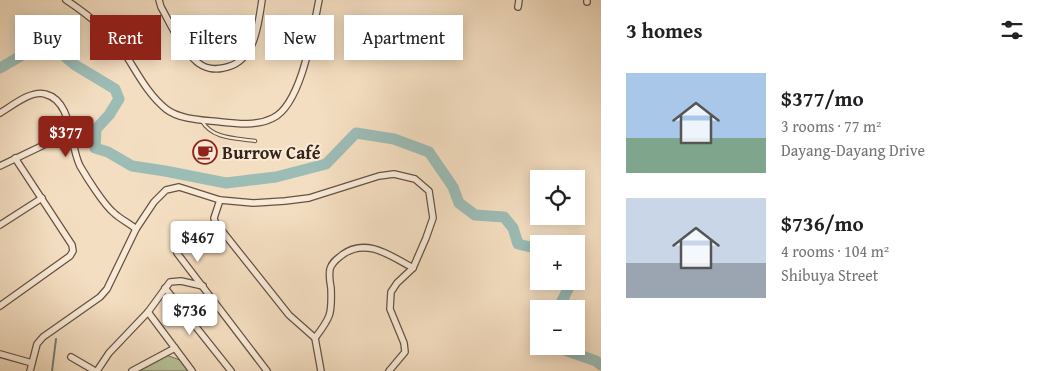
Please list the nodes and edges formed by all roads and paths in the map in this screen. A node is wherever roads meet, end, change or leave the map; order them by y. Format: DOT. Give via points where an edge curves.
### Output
graph roads {
  1 [pos="66,0"];
  2 [pos="262,0"];
  3 [pos="318,0"];
  4 [pos="519,0"];
  5 [pos="159,1"];
  6 [pos="518,7"];
  7 [pos="0,113"];
  8 [pos="201,119"];
  9 [pos="71,139"];
  10 [pos="255,141"];
  11 [pos="15,158"];
  12 [pos="0,166"];
  13 [pos="42,198"];
  14 [pos="220,200"];
  15 [pos="0,225"];
  16 [pos="136,229"];
  17 [pos="177,253"];
  18 [pos="413,268"];
  19 [pos="203,286"];
  20 [pos="165,288"];
  21 [pos="0,306"];
  22 [pos="148,312"];
  23 [pos="316,338"];
  24 [pos="174,348"];
  25 [pos="0,354"];
  26 [pos="71,357"];
  27 [pos="32,363"];
  28 [pos="30,371"];
  29 [pos="96,371"];
  30 [pos="132,371"];
  31 [pos="192,371"];
  32 [pos="231,371"];
  33 [pos="268,371"];
  34 [pos="321,371"];
  35 [pos="389,371"];
  1 -- 8 [label="street" via="106,31 166,109 179,116"];
  2 -- 5 [label="street" via="250,49 234,66 219,69 205,67 191,56"];
  3 -- 8 [label="street" via="298,85 290,104 274,118 248,125"];
  4 -- 6 [label="street"];
  7 -- 9 [label="street" via="30,96 44,94 58,100 66,113"];
  8 -- 10 [label="lane" via="215,134"];
  9 -- 11 [label="street" via="48,143"];
  9 -- 16 [label="street" via="80,166 96,190 112,212"];
  11 -- 12 [label="street"];
  11 -- 13 [label="street"];
  13 -- 15 [label="street"];
  13 -- 21 [label="street" via="73,251"];
  14 -- 16 [label="street" via="179,187 166,190"];
  14 -- 18 [label="street" via="285,201 309,198 380,176 394,174 415,179 428,191 433,218"];
  14 -- 23 [label="street" via="215,222 289,315"];
  16 -- 27 [label="street" via="107,289 93,304 43,337"];
  17 -- 19 [label="street"];
  18 -- 23 [label="street" via="381,250 364,247 347,251 335,260 330,270 332,310"];
  18 -- 35 [label="street" via="391,292 390,309 405,352"];
  19 -- 20 [label="street" via="174,281"];
  19 -- 33 [label="street"];
  20 -- 22 [label="street"];
  20 -- 32 [label="street"];
  22 -- 24 [label="street"];
  22 -- 29 [label="street"];
  23 -- 34 [label="street"];
  24 -- 30 [label="street"];
  24 -- 31 [label="street"];
  25 -- 27 [label="street"];
  26 -- 29 [label="street"];
  27 -- 28 [label="street"];
}
